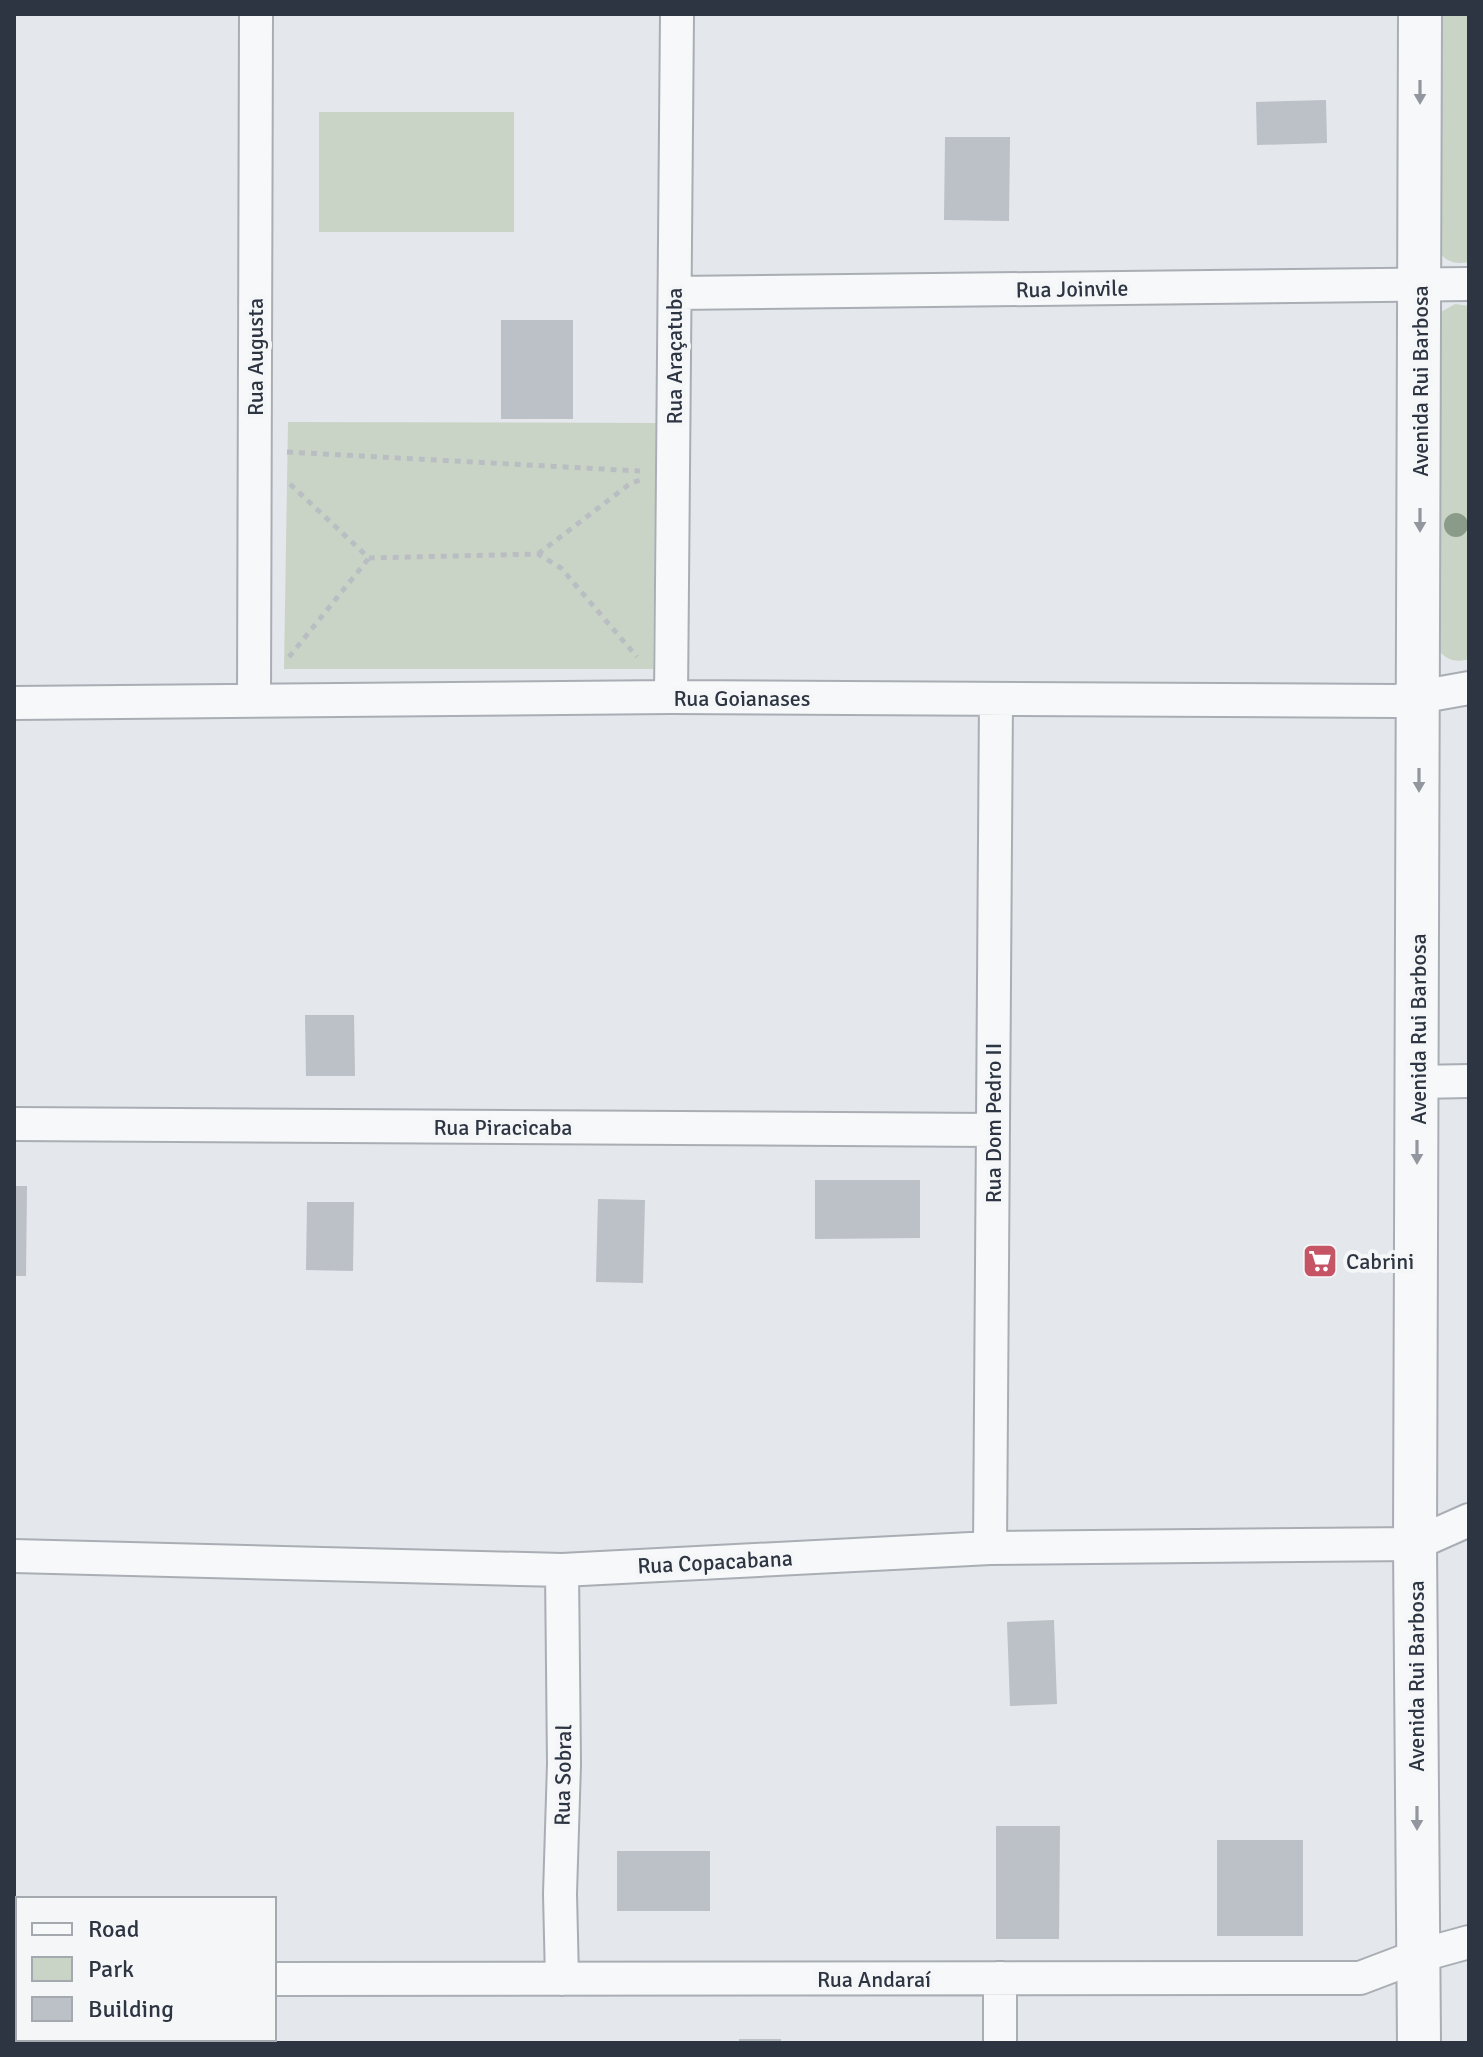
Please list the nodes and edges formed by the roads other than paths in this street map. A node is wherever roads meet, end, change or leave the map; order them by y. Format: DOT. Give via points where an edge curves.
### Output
graph roads {
  1 [pos="256,14"];
  2 [pos="677,14"];
  3 [pos="1420,14"];
  4 [pos="1469,284"];
  5 [pos="1420,285"];
  6 [pos="675,293"];
  7 [pos="1469,688"];
  8 [pos="1420,696"];
  9 [pos="671,697"];
  10 [pos="996,699"];
  11 [pos="254,700"];
  12 [pos="14,703"];
  13 [pos="1469,1081"];
  14 [pos="1418,1082"];
  15 [pos="14,1124"];
  16 [pos="993,1130"];
  17 [pos="1469,1520"];
  18 [pos="1415,1544"];
  19 [pos="990,1548"];
  20 [pos="14,1556"];
  21 [pos="562,1570"];
  22 [pos="1469,1942"];
  23 [pos="1418,1956"];
  24 [pos="1000,1978"];
  25 [pos="276,1979"];
  26 [pos="562,1979"];
  27 [pos="1000,2043"];
  28 [pos="1419,2043"];
  1 -- 11 [label="street, Rua Augusta"];
  2 -- 6 [label="street, Rua Araçatuba"];
  3 -- 5 [label="street, Avenida Rui Barbosa, one-way"];
  4 -- 5 [label="street, Rua Joinvile"];
  5 -- 6 [label="street, Rua Joinvile"];
  5 -- 8 [label="street, Avenida Rui Barbosa, one-way"];
  6 -- 9 [label="street, Rua Araçatuba"];
  7 -- 8 [label="street, Rua Goianases"];
  8 -- 10 [label="street, Rua Goianases" via="1396,701"];
  8 -- 14 [label="street, Avenida Rui Barbosa, one-way"];
  9 -- 10 [label="street, Rua Goianases"];
  9 -- 11 [label="street, Rua Goianases"];
  10 -- 16 [label="street, Rua Dom Pedro II"];
  11 -- 12 [label="street, Rua Goianases"];
  13 -- 14 [label="street"];
  14 -- 18 [label="street, Avenida Rui Barbosa, one-way"];
  15 -- 16 [label="street, Rua Piracicaba"];
  16 -- 19 [label="street, Rua Dom Pedro II"];
  17 -- 18 [label="street"];
  18 -- 19 [label="street, Rua Copacabana"];
  18 -- 23 [label="street, Avenida Rui Barbosa, one-way"];
  19 -- 21 [label="street, Rua Copacabana"];
  20 -- 21 [label="street, Rua Copacabana"];
  21 -- 26 [label="street, Rua Sobral"];
  22 -- 23 [label="street, Rua Andaraí"];
  23 -- 24 [label="street, Rua Andaraí" via="1360,1978"];
  23 -- 28 [label="street, Avenida Rui Barbosa"];
  24 -- 26 [label="street, Rua Andaraí"];
  24 -- 27 [label="street"];
  25 -- 26 [label="street, Rua Andaraí"];
}
